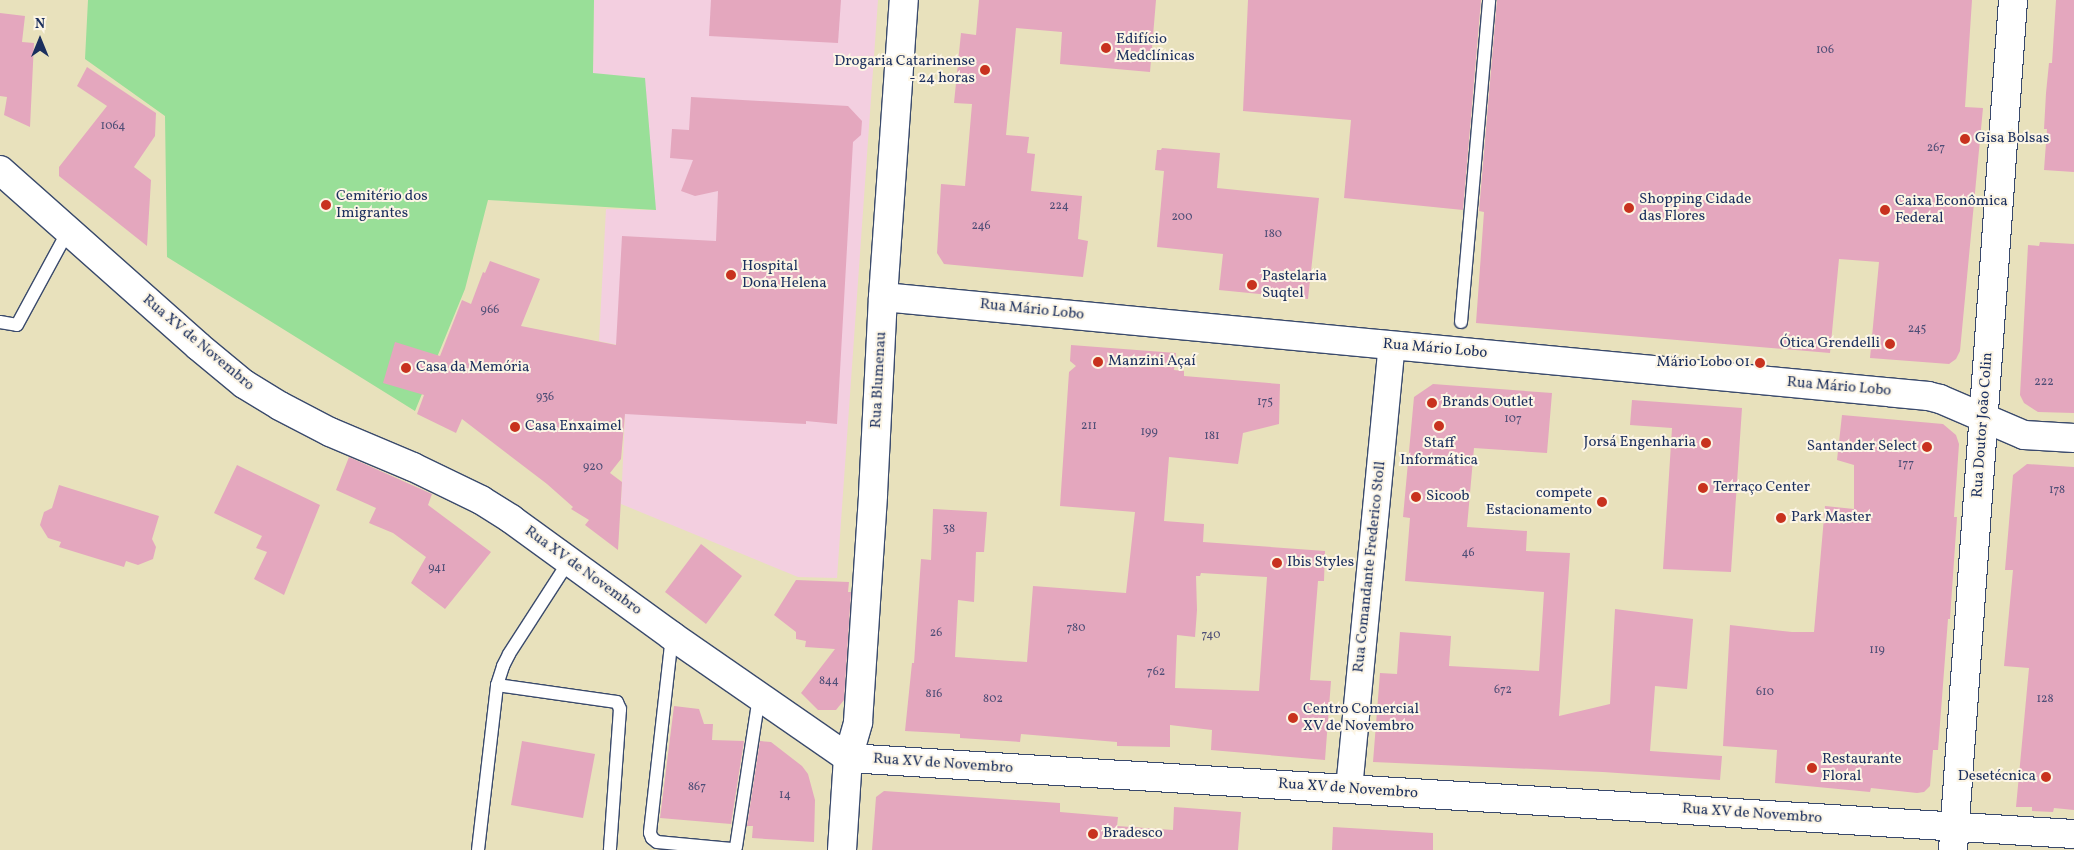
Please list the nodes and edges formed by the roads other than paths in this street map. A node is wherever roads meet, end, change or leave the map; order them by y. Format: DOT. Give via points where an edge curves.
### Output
graph roads {
  1 [pos="904,0"];
  2 [pos="1489,0"];
  3 [pos="2013,0"];
  4 [pos="0,170"];
  5 [pos="68,231"];
  6 [pos="883,297"];
  7 [pos="0,322"];
  8 [pos="1461,322"];
  9 [pos="1392,344"];
  10 [pos="1984,418"];
  11 [pos="2074,438"];
  12 [pos="569,561"];
  13 [pos="672,636"];
  14 [pos="496,686"];
  15 [pos="759,696"];
  16 [pos="848,758"];
  17 [pos="1349,789"];
  18 [pos="2074,834"];
  19 [pos="1954,838"];
  20 [pos="478,850"];
  21 [pos="610,850"];
  22 [pos="842,850"];
  1 -- 6 [label="main road, Rua Blumenau"];
  2 -- 8 [label="lane"];
  3 -- 10 [label="main road, Rua Doutor João Colin"];
  4 -- 5 [label="main road, Rua XV de Novembro"];
  5 -- 7 [label="lane" via="17,325"];
  5 -- 12 [label="main road, Rua XV de Novembro" via="244,384 330,432 481,500"];
  6 -- 9 [label="main road, Rua Mário Lobo"];
  6 -- 16 [label="main road, Rua Blumenau" via="858,722"];
  9 -- 10 [label="main road, Rua Mário Lobo" via="1928,396"];
  9 -- 17 [label="street, Rua Comandante Frederico Stoll"];
  10 -- 11 [label="main road, Rua Mário Lobo" via="2024,435"];
  10 -- 19 [label="main road, Rua Doutor João Colin"];
  12 -- 13 [label="main road, Rua XV de Novembro"];
  12 -- 14 [label="lane" via="508,654"];
  13 -- 15 [label="main road, Rua XV de Novembro"];
  13 -- 15 [label="lane" via="652,838 736,847"];
  14 -- 20 [label="lane"];
  14 -- 21 [label="lane" via="617,702 620,709"];
  15 -- 16 [label="main road, Rua XV de Novembro"];
  16 -- 17 [label="main road, Rua XV de Novembro"];
  16 -- 22 [label="main road, Rua Blumenau"];
  17 -- 19 [label="main road, Rua XV de Novembro"];
  18 -- 19 [label="main road, Rua XV de Novembro"];
}
